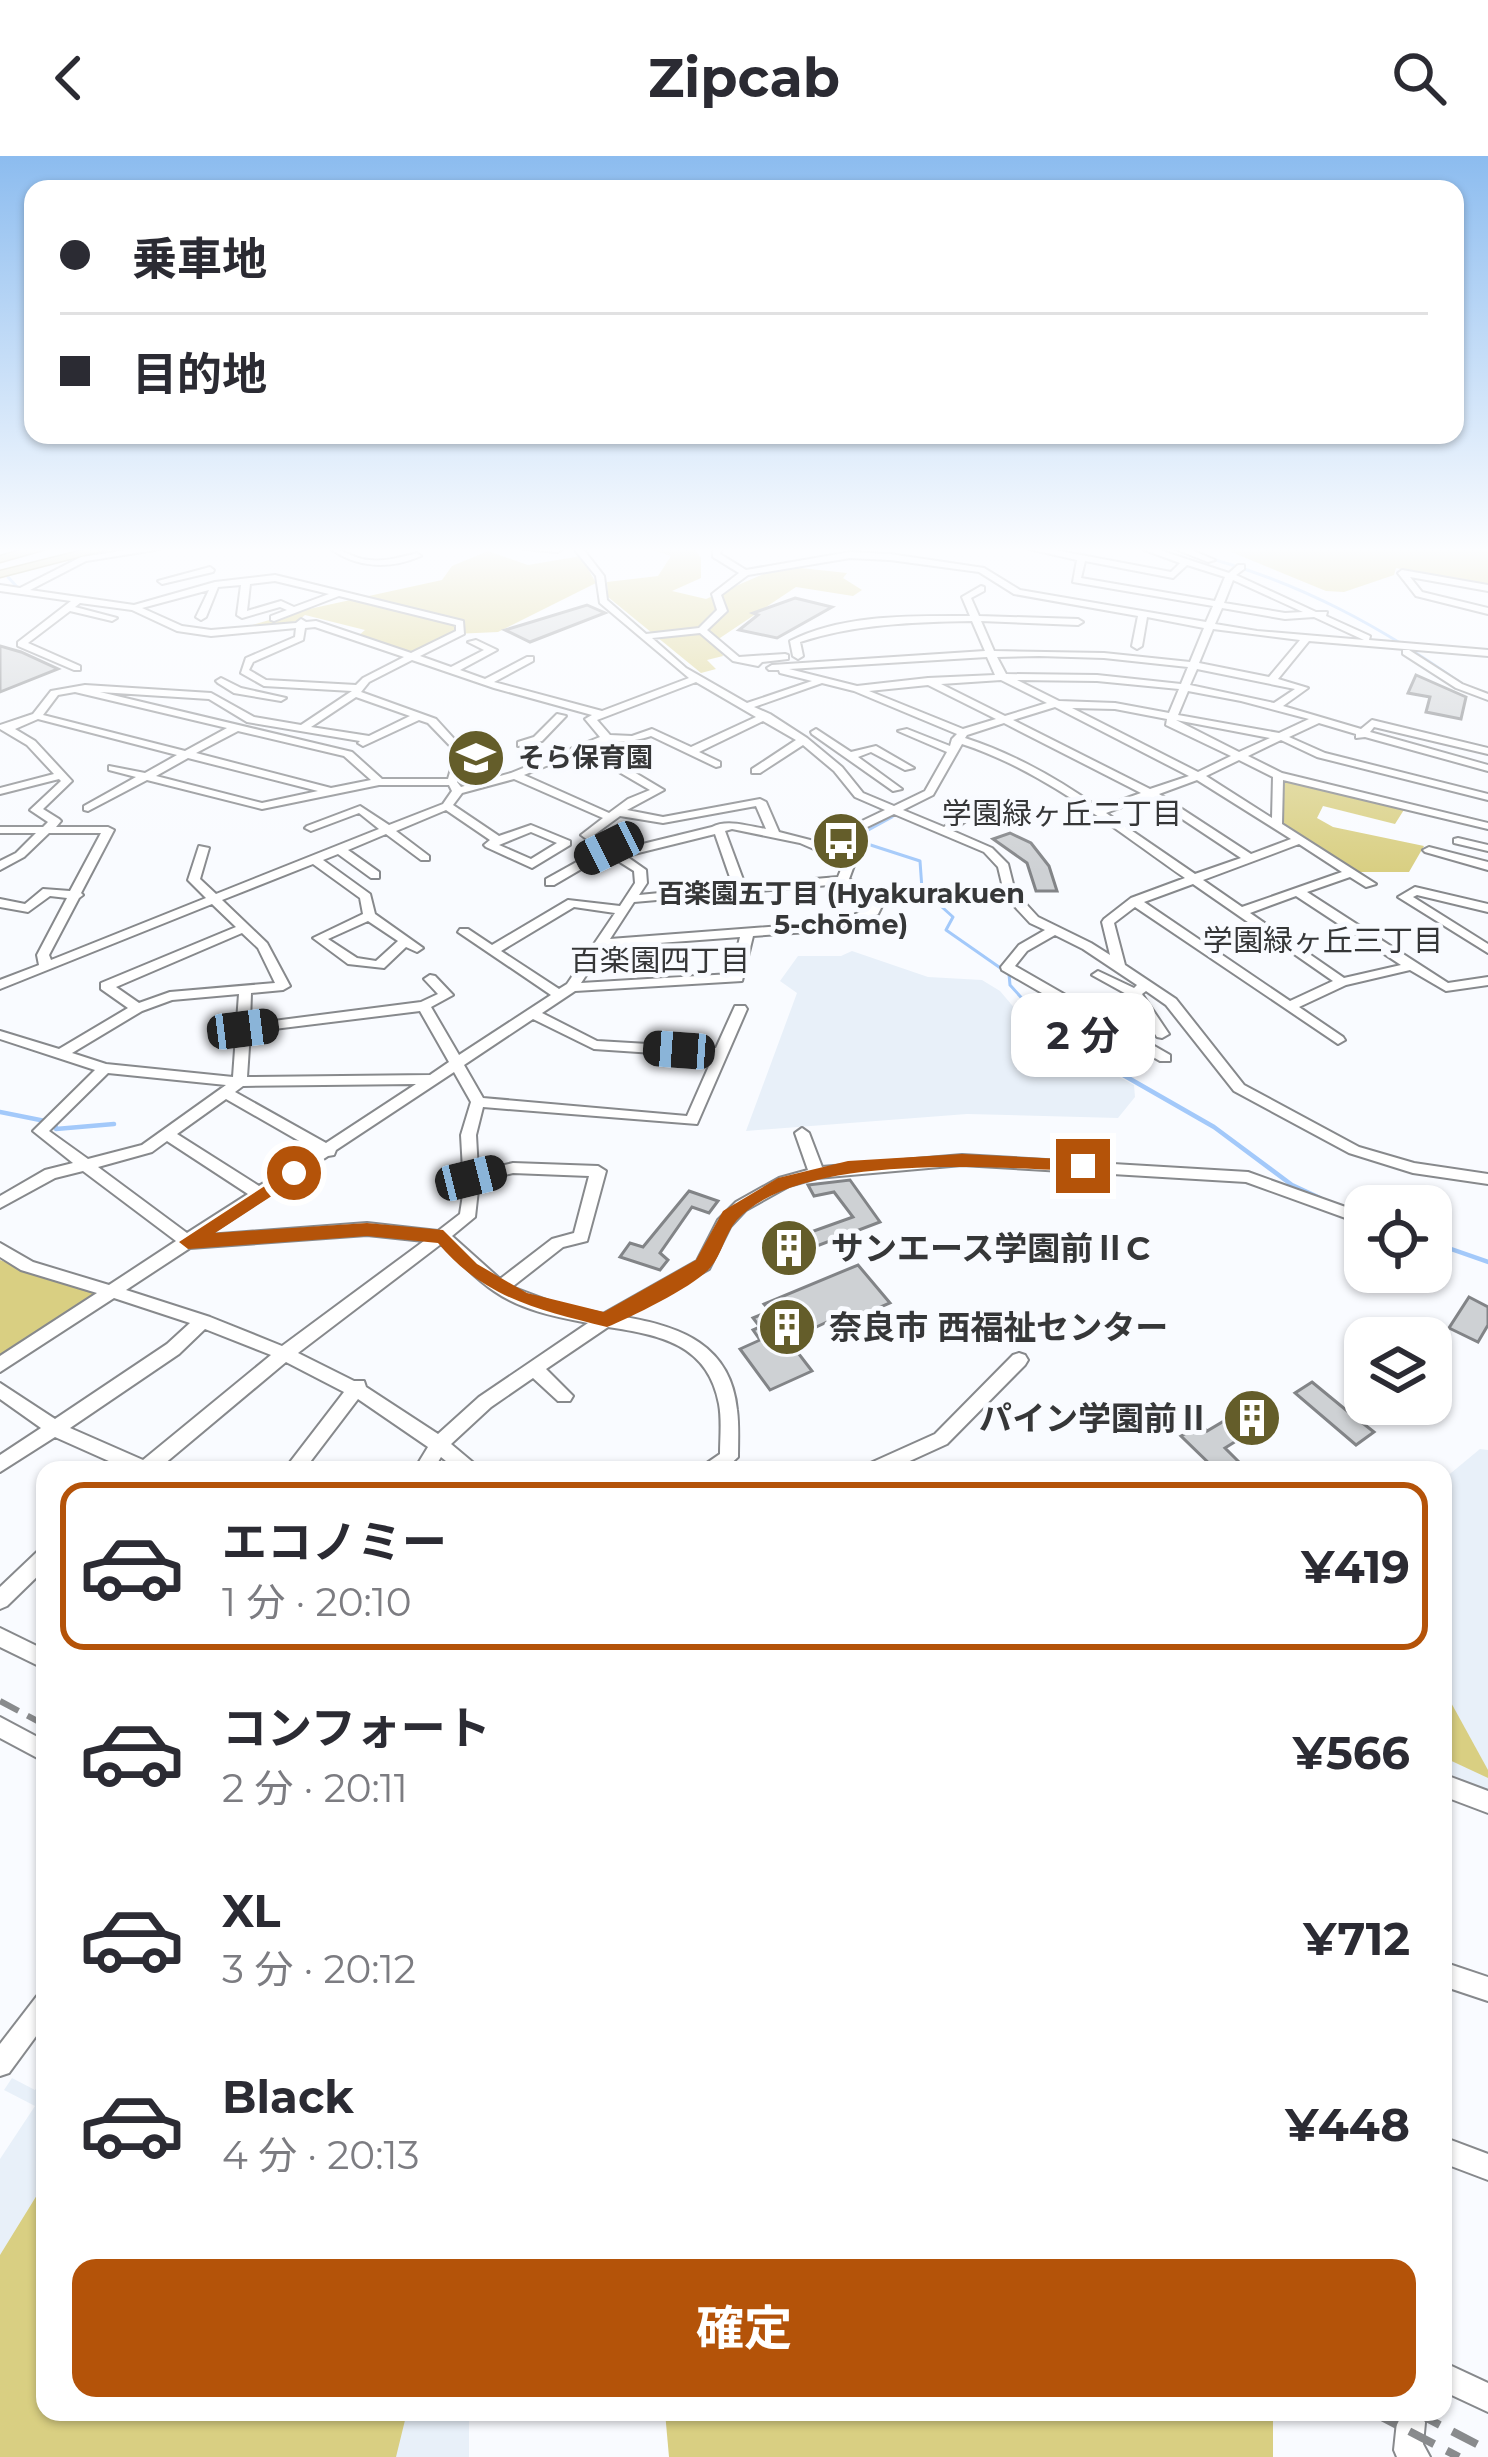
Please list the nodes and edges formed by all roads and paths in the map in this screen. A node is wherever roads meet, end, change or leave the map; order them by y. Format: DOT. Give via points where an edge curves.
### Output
graph roads {
  1 [pos="49,656"];
  2 [pos="257,656"];
  3 [pos="412,656"];
  4 [pos="413,656"];
  5 [pos="480,656"];
  6 [pos="672,656"];
  7 [pos="733,656"];
  8 [pos="793,656"];
  9 [pos="887,656"];
  10 [pos="993,656"];
  11 [pos="1184,656"];
  12 [pos="1191,656"];
  13 [pos="1292,656"];
  14 [pos="1417,656"];
  15 [pos="1194,657"];
  16 [pos="530,659"];
  17 [pos="750,660"];
  18 [pos="77,668"];
  19 [pos="772,668"];
  20 [pos="453,670"];
  21 [pos="244,671"];
  22 [pos="1000,676"];
  23 [pos="697,677"];
  24 [pos="1273,680"];
  25 [pos="221,681"];
  26 [pos="819,681"];
  27 [pos="928,681"];
  28 [pos="486,682"];
  29 [pos="293,683"];
  30 [pos="1184,687"];
  31 [pos="200,688"];
  32 [pos="75,689"];
  33 [pos="857,689"];
  34 [pos="355,690"];
  35 [pos="1488,697"];
  36 [pos="281,698"];
  37 [pos="420,699"];
  38 [pos="1052,704"];
  39 [pos="745,707"];
  40 [pos="1275,707"];
  41 [pos="401,709"];
  42 [pos="1174,713"];
  43 [pos="602,714"];
  44 [pos="37,716"];
  45 [pos="418,716"];
  46 [pos="561,716"];
  47 [pos="766,716"];
  48 [pos="1318,719"];
  49 [pos="258,721"];
  50 [pos="1004,722"];
  51 [pos="305,726"];
  52 [pos="4,727"];
  53 [pos="550,727"];
  54 [pos="232,730"];
  55 [pos="904,731"];
  56 [pos="817,732"];
  57 [pos="1360,736"];
  58 [pos="1282,737"];
  59 [pos="607,738"];
  60 [pos="369,739"];
  61 [pos="803,740"];
  62 [pos="957,740"];
  63 [pos="522,743"];
  64 [pos="584,747"];
  65 [pos="692,751"];
  66 [pos="1488,751"];
  67 [pos="187,754"];
  68 [pos="348,754"];
  69 [pos="1240,757"];
  70 [pos="1438,758"];
  71 [pos="855,759"];
  72 [pos="716,764"];
  73 [pos="113,768"];
  74 [pos="909,768"];
  75 [pos="1488,768"];
  76 [pos="838,769"];
  77 [pos="756,771"];
  78 [pos="61,775"];
  79 [pos="515,775"];
  80 [pos="1278,775"];
  81 [pos="1198,776"];
  82 [pos="144,777"];
  83 [pos="1423,780"];
  84 [pos="379,782"];
  85 [pos="455,786"];
  86 [pos="897,790"];
  87 [pos="0,791"];
  88 [pos="333,791"];
  89 [pos="1153,795"];
  90 [pos="1488,797"];
  91 [pos="1407,805"];
  92 [pos="446,806"];
  93 [pos="88,808"];
  94 [pos="976,808"];
  95 [pos="890,812"];
  96 [pos="1098,812"];
  97 [pos="613,815"];
  98 [pos="1278,821"];
  99 [pos="1488,826"];
  100 [pos="311,827"];
  101 [pos="718,827"];
  102 [pos="0,830"];
  103 [pos="389,830"];
  104 [pos="945,832"];
  105 [pos="42,834"];
  106 [pos="774,834"];
  107 [pos="498,840"];
  108 [pos="1299,840"];
  109 [pos="1457,841"];
  110 [pos="818,847"];
  111 [pos="203,848"];
  112 [pos="1488,848"];
  113 [pos="339,849"];
  114 [pos="1430,850"];
  115 [pos="614,851"];
  116 [pos="425,858"];
  117 [pos="314,859"];
  118 [pos="1251,859"];
  119 [pos="0,866"];
  120 [pos="1488,866"];
  121 [pos="1352,872"];
  122 [pos="375,874"];
  123 [pos="843,880"];
  124 [pos="550,881"];
  125 [pos="1192,881"];
  126 [pos="1370,884"];
  127 [pos="741,892"];
  128 [pos="1298,892"];
  129 [pos="77,895"];
  130 [pos="211,899"];
  131 [pos="1135,901"];
  132 [pos="0,903"];
  133 [pos="626,905"];
  134 [pos="1488,908"];
  135 [pos="1243,911"];
  136 [pos="369,916"];
  137 [pos="245,927"];
  138 [pos="1055,930"];
  139 [pos="464,932"];
  140 [pos="747,934"];
  141 [pos="111,941"];
  142 [pos="600,944"];
  143 [pos="1488,950"];
  144 [pos="490,951"];
  145 [pos="1412,966"];
  146 [pos="46,967"];
  147 [pos="1119,968"];
  148 [pos="142,970"];
  149 [pos="1098,976"];
  150 [pos="430,979"];
  151 [pos="1488,981"];
  152 [pos="1342,982"];
  153 [pos="0,986"];
  154 [pos="1141,989"];
  155 [pos="565,991"];
  156 [pos="244,994"];
  157 [pos="424,1006"];
  158 [pos="1292,1006"];
  159 [pos="137,1008"];
  160 [pos="740,1010"];
  161 [pos="533,1012"];
  162 [pos="243,1029"];
  163 [pos="1162,1034"];
  164 [pos="0,1035"];
  165 [pos="1338,1040"];
  166 [pos="64,1052"];
  167 [pos="721,1053"];
  168 [pos="1165,1058"];
  169 [pos="458,1063"];
  170 [pos="105,1068"];
  171 [pos="432,1079"];
  172 [pos="240,1082"];
  173 [pos="226,1093"];
  174 [pos="478,1102"];
  175 [pos="802,1133"];
  176 [pos="168,1136"];
  177 [pos="329,1151"];
  178 [pos="86,1163"];
  179 [pos="817,1173"];
  180 [pos="471,1178"];
  181 [pos="1488,1179"];
  182 [pos="260,1194"];
  183 [pos="0,1203"];
  184 [pos="1344,1212"];
  185 [pos="443,1237"];
  186 [pos="188,1242"];
  187 [pos="0,1250"];
  188 [pos="500,1287"];
  189 [pos="116,1292"];
  190 [pos="607,1319"];
  191 [pos="202,1322"];
  192 [pos="288,1351"];
  193 [pos="1019,1360"];
  194 [pos="0,1365"];
  195 [pos="533,1367"];
  196 [pos="358,1386"];
  197 [pos="0,1390"];
  198 [pos="564,1396"];
  199 [pos="55,1429"];
  200 [pos="440,1443"];
  201 [pos="124,1461"];
  202 [pos="155,1461"];
  203 [pos="300,1461"];
  204 [pos="429,1461"];
  205 [pos="460,1461"];
  206 [pos="722,1461"];
  207 [pos="892,1461"];
  208 [pos="0,1466"];
  209 [pos="36,1566"];
  210 [pos="0,1600"];
  211 [pos="0,1637"];
  212 [pos="36,1655"];
  213 [pos="0,1727"];
  214 [pos="36,1747"];
  215 [pos="1452,1788"];
  216 [pos="1488,1802"];
  217 [pos="1452,1977"];
  218 [pos="1488,1989"];
  219 [pos="36,2016"];
  220 [pos="0,2064"];
  221 [pos="1452,2154"];
  222 [pos="1488,2168"];
  223 [pos="1452,2380"];
  224 [pos="1488,2398"];
  225 [pos="1411,2421"];
  226 [pos="1416,2457"];
  1 -- 18 [label="street"];
  2 -- 21 [label="street"];
  3 -- 34 [label="street"];
  4 -- 20 [label="street"];
  5 -- 20 [label="street"];
  6 -- 23 [label="street"];
  7 -- 17 [label="street"];
  8 -- 17 [label="street"];
  9 -- 19 [label="street"];
  10 -- 22 [label="street"];
  11 -- 15 [label="street"];
  12 -- 15 [label="street"];
  13 -- 24 [label="street"];
  14 -- 35 [label="street"];
  15 -- 24 [label="street"];
  15 -- 30 [label="street"];
  16 -- 28 [label="street"];
  17 -- 19 [label="street"];
  19 -- 26 [label="street"];
  20 -- 28 [label="street"];
  21 -- 25 [label="street"];
  21 -- 29 [label="street" via="264,683"];
  22 -- 27 [label="street"];
  22 -- 30 [label="street"];
  22 -- 38 [label="street"];
  23 -- 39 [label="street"];
  23 -- 43 [label="street"];
  24 -- 40 [label="street" via="1303,688"];
  25 -- 31 [label="street"];
  25 -- 36 [label="street"];
  26 -- 33 [label="street"];
  26 -- 39 [label="street"];
  27 -- 33 [label="street"];
  27 -- 50 [label="street"];
  28 -- 43 [label="street"];
  29 -- 34 [label="street"];
  29 -- 36 [label="street"];
  30 -- 40 [label="street"];
  30 -- 42 [label="street"];
  32 -- 44 [label="street" via="55,693"];
  32 -- 49 [label="street" via="212,696"];
  32 -- 54 [label="street"];
  33 -- 62 [label="street"];
  34 -- 41 [label="street"];
  34 -- 51 [label="street"];
  36 -- 49 [label="street"];
  37 -- 41 [label="street"];
  38 -- 42 [label="street"];
  38 -- 50 [label="street"];
  38 -- 81 [label="street"];
  39 -- 47 [label="street"];
  40 -- 48 [label="street"];
  41 -- 45 [label="street"];
  42 -- 58 [label="street"];
  42 -- 69 [label="street" via="1170,723"];
  43 -- 59 [label="street" via="590,718"];
  44 -- 52 [label="street"];
  44 -- 67 [label="street"];
  45 -- 60 [label="street"];
  45 -- 85 [label="street" via="461,752"];
  46 -- 53 [label="street"];
  47 -- 61 [label="street"];
  47 -- 65 [label="street"];
  48 -- 57 [label="street"];
  48 -- 58 [label="street"];
  49 -- 51 [label="street"];
  49 -- 54 [label="street"];
  50 -- 62 [label="street"];
  50 -- 89 [label="street"];
  51 -- 60 [label="street"];
  52 -- 78 [label="street"];
  53 -- 63 [label="street"];
  53 -- 64 [label="street"];
  54 -- 67 [label="street"];
  54 -- 68 [label="street"];
  55 -- 62 [label="street"];
  56 -- 71 [label="street"];
  57 -- 66 [label="street" via="1372,723"];
  57 -- 70 [label="street"];
  58 -- 69 [label="street"];
  58 -- 83 [label="street"];
  59 -- 64 [label="street"];
  59 -- 65 [label="street" via="652,732"];
  60 -- 68 [label="street"];
  61 -- 76 [label="street"];
  61 -- 77 [label="street"];
  62 -- 95 [label="street" via="929,794"];
  62 -- 96 [label="street" via="1003,754"];
  64 -- 79 [label="street"];
  64 -- 97 [label="street" via="658,790"];
  65 -- 72 [label="street"];
  67 -- 82 [label="street"];
  67 -- 88 [label="street"];
  68 -- 84 [label="street"];
  69 -- 80 [label="street"];
  69 -- 81 [label="street"];
  70 -- 75 [label="street"];
  70 -- 83 [label="street"];
  71 -- 74 [label="street" via="872,748"];
  71 -- 76 [label="street"];
  71 -- 86 [label="street"];
  73 -- 82 [label="street"];
  76 -- 95 [label="street" via="859,795"];
  78 -- 87 [label="street"];
  78 -- 105 [label="street" via="66,785 36,810 55,821"];
  79 -- 85 [label="street"];
  79 -- 97 [label="street"];
  80 -- 91 [label="street"];
  80 -- 98 [label="street"];
  81 -- 89 [label="street"];
  81 -- 98 [label="street"];
  82 -- 88 [label="street" via="262,806"];
  82 -- 93 [label="street"];
  83 -- 90 [label="street"];
  83 -- 91 [label="street"];
  84 -- 85 [label="street"];
  84 -- 88 [label="street"];
  85 -- 92 [label="street"];
  89 -- 96 [label="street"];
  89 -- 118 [label="street"];
  91 -- 99 [label="street"];
  92 -- 103 [label="street"];
  92 -- 107 [label="street"];
  94 -- 104 [label="street"];
  95 -- 104 [label="street"];
  95 -- 110 [label="street"];
  96 -- 125 [label="street"];
  97 -- 106 [label="street" via="663,820 760,802"];
  97 -- 115 [label="street" via="587,836"];
  98 -- 108 [label="street"];
  100 -- 103 [label="street" via="360,809"];
  101 -- 106 [label="street"];
  101 -- 115 [label="street"];
  101 -- 127 [label="street"];
  102 -- 105 [label="street"];
  103 -- 113 [label="street"];
  103 -- 116 [label="street"];
  104 -- 138 [label="street" via="988,850 1004,866 1009,893"];
  105 -- 119 [label="street"];
  105 -- 129 [label="street" via="108,830"];
  106 -- 110 [label="street"];
  107 -- 107 [label="street" via="490,845 532,864 566,843 531,828"];
  108 -- 118 [label="street"];
  108 -- 121 [label="street"];
  109 -- 112 [label="street"];
  110 -- 123 [label="street" via="850,860"];
  111 -- 130 [label="street" via="194,880"];
  113 -- 117 [label="street"];
  113 -- 122 [label="street"];
  114 -- 120 [label="street"];
  115 -- 124 [label="street"];
  115 -- 133 [label="street" via="640,870"];
  117 -- 130 [label="street"];
  117 -- 136 [label="street" via="366,897"];
  118 -- 125 [label="street"];
  121 -- 126 [label="street"];
  121 -- 128 [label="street"];
  123 -- 127 [label="street"];
  123 -- 140 [label="street" via="877,904 874,911 836,926"];
  125 -- 131 [label="street"];
  125 -- 135 [label="street"];
  127 -- 133 [label="street"];
  128 -- 135 [label="street"];
  128 -- 145 [label="street"];
  129 -- 132 [label="street" via="47,892 28,908"];
  129 -- 146 [label="street" via="43,955"];
  130 -- 137 [label="street"];
  130 -- 141 [label="street"];
  131 -- 147 [label="street" via="1108,922"];
  131 -- 158 [label="street"];
  133 -- 142 [label="street"];
  133 -- 144 [label="street" via="572,903"];
  134 -- 143 [label="street" via="1414,891 1404,897"];
  135 -- 152 [label="street"];
  136 -- 136 [label="street" via="319,938 353,961 379,965 411,944"];
  137 -- 148 [label="street"];
  137 -- 156 [label="street" via="276,964 283,986"];
  138 -- 147 [label="street"];
  138 -- 168 [label="street" via="1007,967"];
  139 -- 144 [label="street"];
  140 -- 142 [label="street"];
  140 -- 155 [label="street" via="737,978"];
  141 -- 146 [label="street"];
  141 -- 148 [label="street"];
  142 -- 155 [label="street"];
  144 -- 155 [label="street"];
  145 -- 151 [label="street" via="1447,987"];
  145 -- 152 [label="street"];
  146 -- 153 [label="street"];
  147 -- 154 [label="street"];
  148 -- 159 [label="street" via="106,986"];
  149 -- 154 [label="street"];
  150 -- 157 [label="street" via="446,995"];
  152 -- 158 [label="street"];
  154 -- 163 [label="street"];
  154 -- 181 [label="street" via="1171,1002 1239,1088 1354,1150"];
  155 -- 161 [label="street"];
  156 -- 159 [label="street" via="170,996"];
  156 -- 162 [label="street"];
  157 -- 162 [label="street"];
  157 -- 169 [label="street"];
  158 -- 165 [label="street"];
  159 -- 166 [label="street"];
  160 -- 167 [label="street"];
  161 -- 167 [label="street" via="594,1045"];
  161 -- 169 [label="street"];
  162 -- 172 [label="street"];
  164 -- 166 [label="street"];
  166 -- 170 [label="street"];
  167 -- 174 [label="street" via="692,1120"];
  169 -- 171 [label="street"];
  169 -- 174 [label="street"];
  170 -- 172 [label="street"];
  170 -- 178 [label="street" via="40,1131"];
  171 -- 172 [label="street"];
  171 -- 177 [label="street"];
  172 -- 173 [label="street"];
  173 -- 176 [label="street"];
  173 -- 177 [label="street"];
  174 -- 180 [label="street" via="466,1128"];
  175 -- 179 [label="street"];
  176 -- 178 [label="street"];
  176 -- 182 [label="street"];
  177 -- 182 [label="street"];
  178 -- 183 [label="street"];
  178 -- 186 [label="street"];
  179 -- 184 [label="street" via="962,1160 1248,1177"];
  179 -- 190 [label="street" via="741,1206 703,1265"];
  180 -- 185 [label="street" via="467,1217"];
  180 -- 188 [label="street" via="513,1168 598,1171 581,1237 558,1243"];
  182 -- 186 [label="street"];
  185 -- 186 [label="street" via="367,1229"];
  185 -- 188 [label="street"];
  185 -- 192 [label="street"];
  186 -- 189 [label="street"];
  187 -- 189 [label="street"];
  188 -- 190 [label="street" via="559,1311"];
  189 -- 191 [label="street"];
  189 -- 194 [label="street"];
  190 -- 195 [label="street"];
  190 -- 206 [label="street" via="669,1334 714,1361 731,1415"];
  191 -- 192 [label="street"];
  191 -- 199 [label="street"];
  192 -- 196 [label="street"];
  192 -- 202 [label="street"];
  193 -- 207 [label="street" via="941,1439"];
  195 -- 198 [label="street"];
  195 -- 200 [label="street"];
  196 -- 200 [label="street"];
  196 -- 203 [label="street"];
  197 -- 199 [label="street"];
  199 -- 201 [label="street"];
  199 -- 208 [label="street"];
  200 -- 204 [label="street"];
  200 -- 205 [label="street"];
  209 -- 210 [label="street"];
  211 -- 212 [label="street"];
  213 -- 214 [label="street"];
  215 -- 216 [label="street"];
  217 -- 218 [label="street"];
  219 -- 220 [label="street"];
  221 -- 222 [label="street"];
  223 -- 224 [label="street"];
  225 -- 226 [label="street" via="1408,2450"];
}
